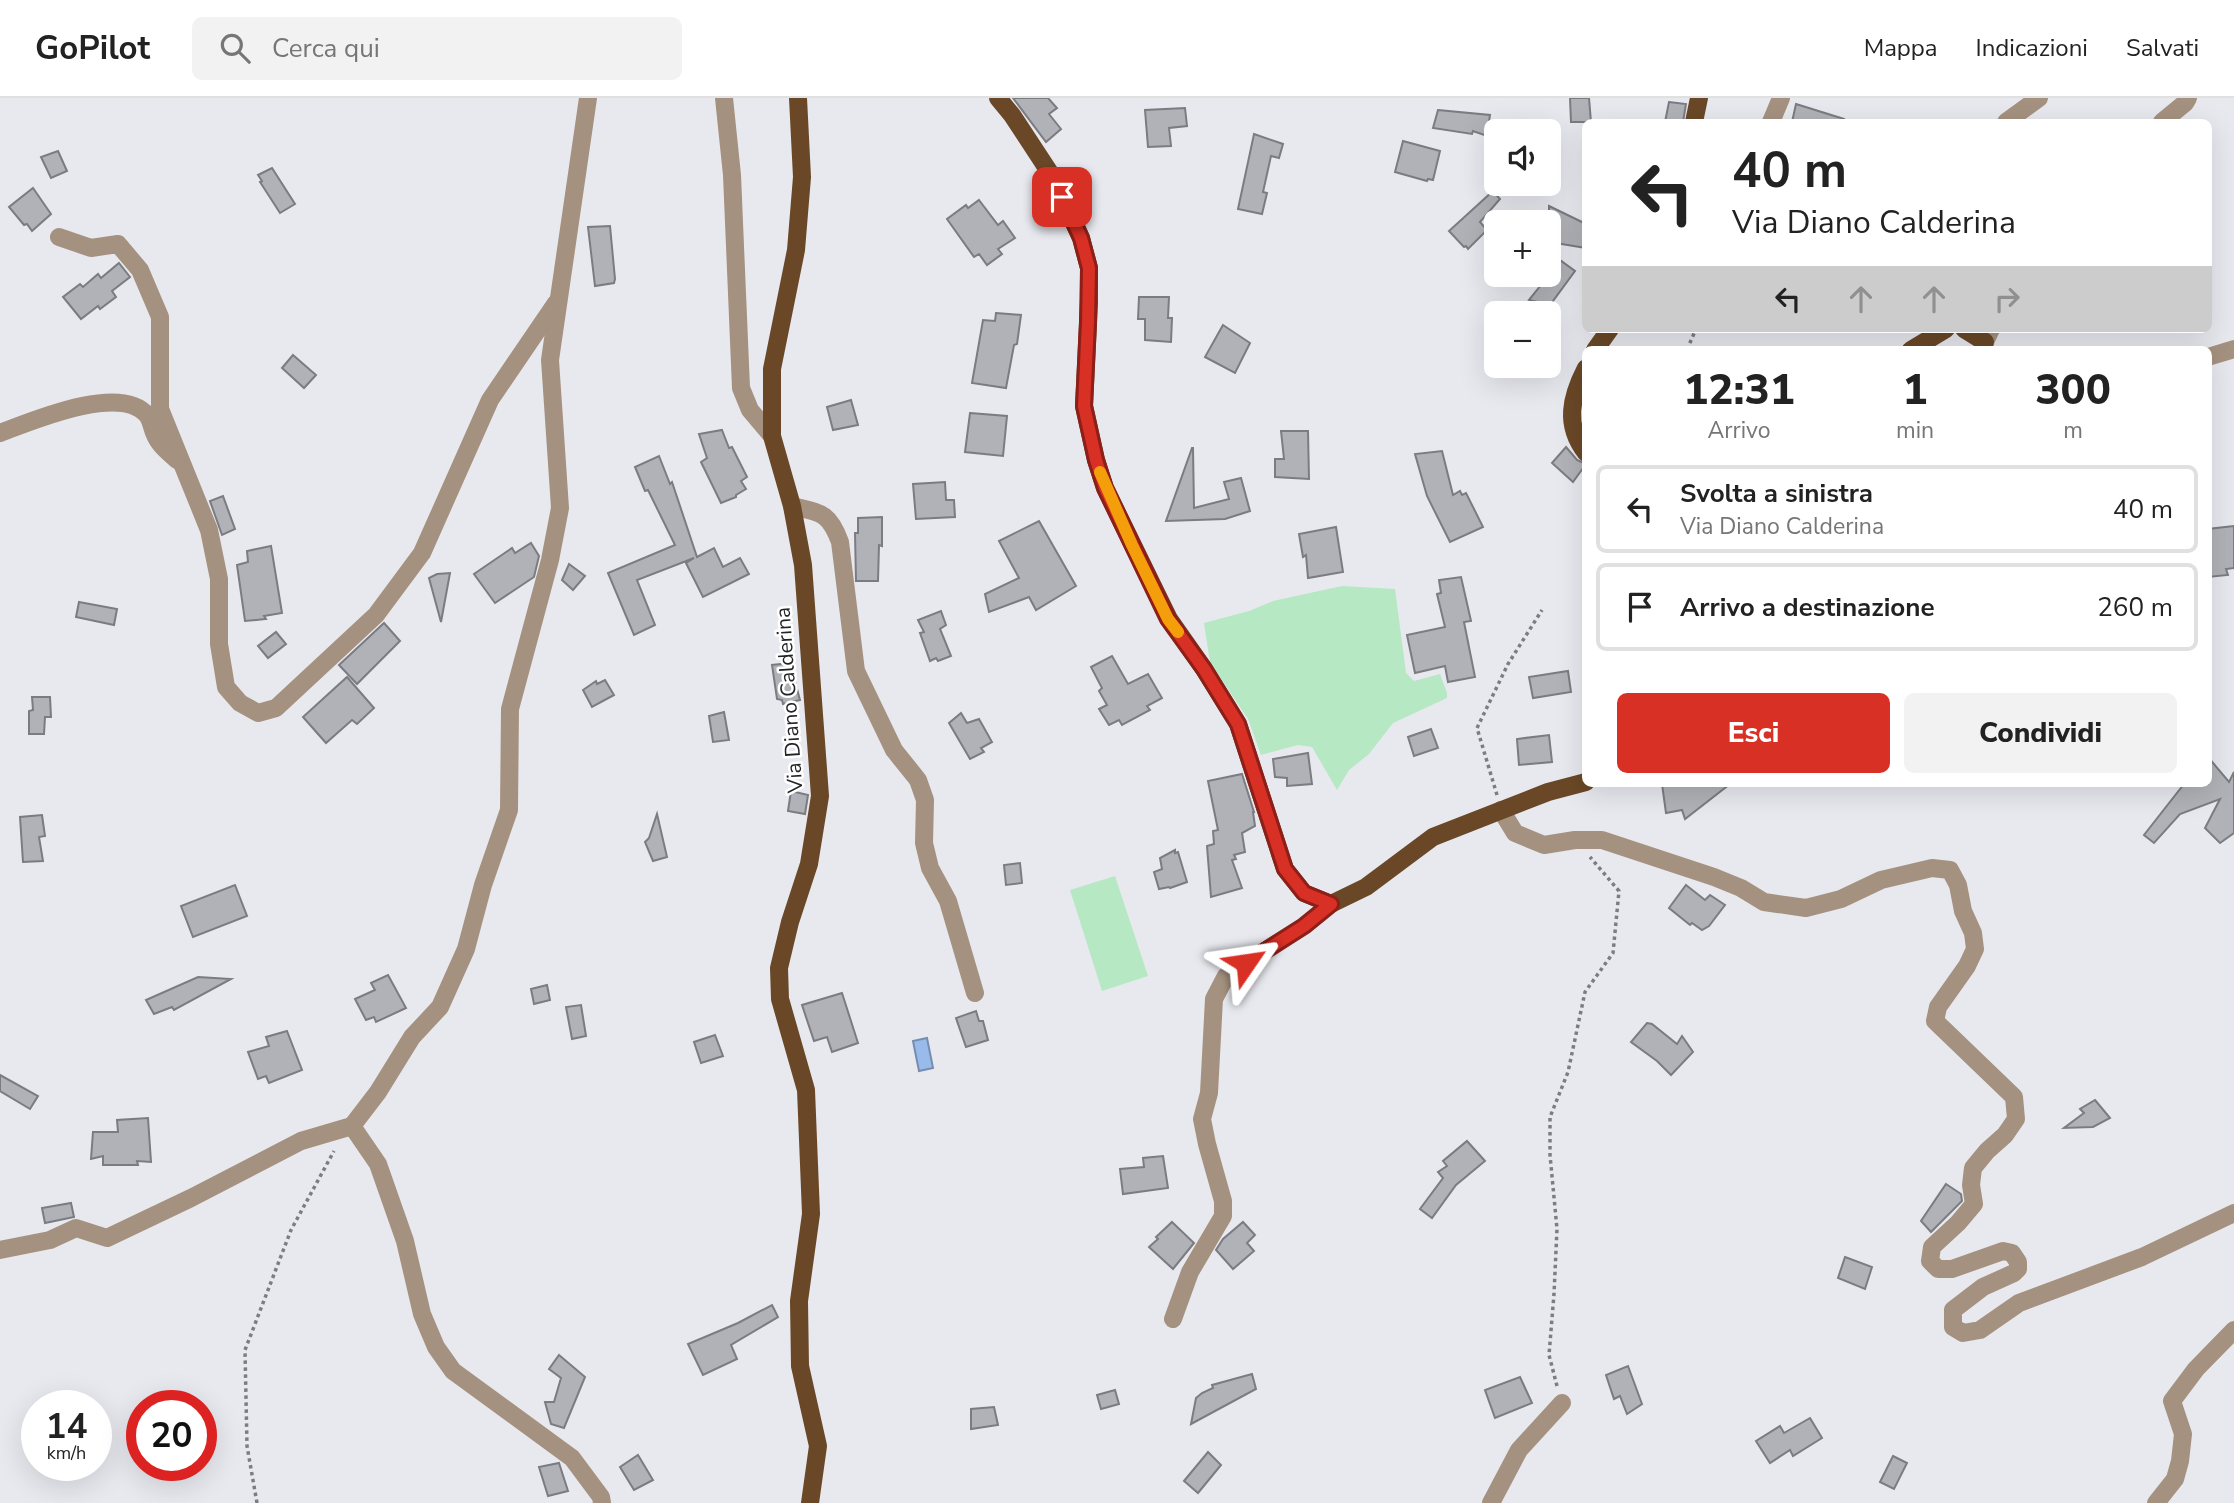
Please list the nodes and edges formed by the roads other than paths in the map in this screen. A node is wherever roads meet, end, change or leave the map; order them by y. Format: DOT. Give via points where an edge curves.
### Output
graph roads {
  1 [pos="588,98"];
  2 [pos="724,98"];
  3 [pos="798,98"];
  4 [pos="998,98"];
  5 [pos="1699,98"];
  6 [pos="1781,98"];
  7 [pos="2039,98"];
  8 [pos="2188,98"];
  9 [pos="1696,119"];
  10 [pos="1772,119"];
  11 [pos="2010,119"];
  12 [pos="2166,119"];
  13 [pos="59,237"];
  14 [pos="558,300"];
  15 [pos="1939,333"];
  16 [pos="1918,346"];
  17 [pos="2234,349"];
  18 [pos="2212,356"];
  19 [pos="1582,375"];
  20 [pos="0,433"];
  21 [pos="772,436"];
  22 [pos="1582,445"];
  23 [pos="182,465"];
  24 [pos="792,506"];
  25 [pos="1582,783"];
  26 [pos="1501,810"];
  27 [pos="1331,904"];
  28 [pos="975,993"];
  29 [pos="352,1126"];
  30 [pos="2234,1213"];
  31 [pos="0,1250"];
  32 [pos="1173,1319"];
  33 [pos="2234,1329"];
  34 [pos="1562,1403"];
  35 [pos="602,1503"];
  36 [pos="810,1503"];
  37 [pos="1491,1503"];
  38 [pos="2156,1503"];
  1 -- 14 [label="street"];
  2 -- 21 [label="street" via="741,388 750,410"];
  3 -- 21 [label="main road, Via Diano Calderina" via="802,177 796,250 772,369"];
  4 -- 27 [label="main road" via="1054,179 1081,238 1089,268 1084,406 1105,488 1168,619 1238,724 1285,869 1304,893"];
  5 -- 9 [label="main road"];
  6 -- 10 [label="street"];
  7 -- 11 [label="street"];
  8 -- 12 [label="street"];
  13 -- 23 [label="street" via="91,248 118,244 140,270 160,317 160,409"];
  14 -- 23 [label="street" via="490,400 422,553 376,615 276,708 258,713 240,703 226,687 219,643 219,579 209,530"];
  14 -- 29 [label="street" via="550,360 560,508 510,709 509,810 466,949 440,1007 412,1037"];
  15 -- 16 [label="main road"];
  17 -- 18 [label="street"];
  19 -- 22 [label="main road" via="1574,389 1571,423"];
  20 -- 23 [label="street" via="97,402 132,405 148,415 156,439"];
  21 -- 24 [label="main road, Via Diano Calderina"];
  24 -- 28 [label="street" via="819,512 833,523 840,542 856,671 894,750 918,780 925,800 924,843 930,867 948,901"];
  24 -- 36 [label="main road, Via Diano Calderina" via="803,565 820,796 808,864 779,968 780,999 806,1090 811,1214 799,1301 800,1366 818,1446"];
  25 -- 26 [label="main road"];
  26 -- 27 [label="main road" via="1433,837 1366,887"];
  26 -- 30 [label="street" via="1515,833 1544,845 1602,840 1714,877 1764,902 1806,908 1841,900 1881,880 1932,868 1950,870 1975,949 1938,1007 1936,1021 2014,1097 2016,1119 1973,1168 1974,1204 1932,1247 1930,1261 1938,1269 1952,1269 2003,1251 2012,1253 2018,1262 2014,1273 1983,1287 1953,1310 1953,1327 1963,1333 1980,1330 2019,1303 2142,1257"];
  27 -- 32 [label="street" via="1226,976 1214,999 1209,1093 1202,1119 1223,1216 1190,1272"];
  29 -- 31 [label="street" via="301,1141 107,1238 76,1228 51,1240"];
  29 -- 35 [label="street" via="378,1164 436,1347 453,1371 572,1458"];
  33 -- 38 [label="street" via="2172,1401 2183,1434 2180,1461 2175,1479"];
  34 -- 37 [label="street" via="1519,1450"];
}
